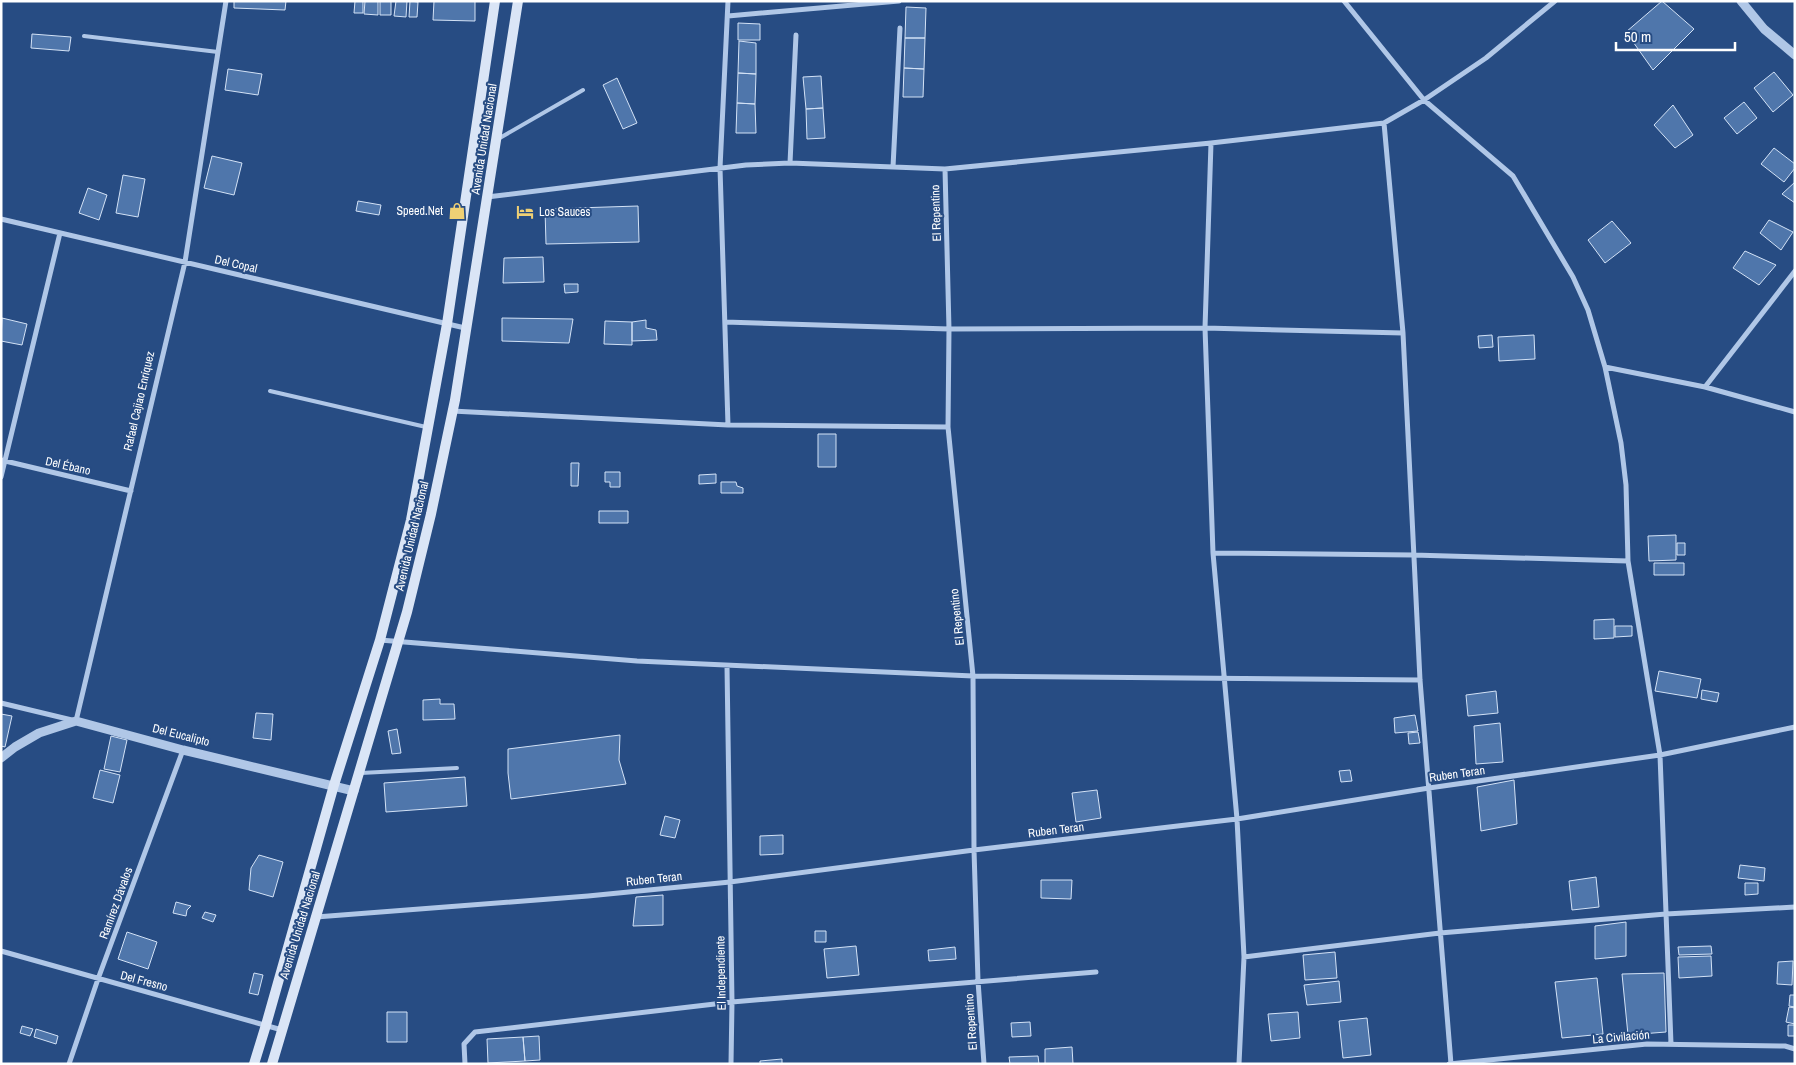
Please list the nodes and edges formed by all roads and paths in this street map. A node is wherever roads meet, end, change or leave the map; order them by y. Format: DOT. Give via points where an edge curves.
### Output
graph roads {
  1 [pos="226,1"];
  2 [pos="495,1"];
  3 [pos="518,1"];
  4 [pos="728,1"];
  5 [pos="899,1"];
  6 [pos="1344,1"];
  7 [pos="1554,1"];
  8 [pos="1741,1"];
  9 [pos="728,16"];
  10 [pos="900,28"];
  11 [pos="796,35"];
  12 [pos="84,36"];
  13 [pos="218,52"];
  14 [pos="1795,55"];
  15 [pos="583,90"];
  16 [pos="1424,100"];
  17 [pos="1384,123"];
  18 [pos="496,140"];
  19 [pos="1211,143"];
  20 [pos="790,163"];
  21 [pos="893,167"];
  22 [pos="720,168"];
  23 [pos="945,169"];
  24 [pos="487,197"];
  25 [pos="1,219"];
  26 [pos="60,233"];
  27 [pos="185,262"];
  28 [pos="1795,271"];
  29 [pos="724,322"];
  30 [pos="447,324"];
  31 [pos="465,328"];
  32 [pos="1205,328"];
  33 [pos="949,329"];
  34 [pos="1403,333"];
  35 [pos="1605,367"];
  36 [pos="1704,387"];
  37 [pos="270,391"];
  38 [pos="452,411"];
  39 [pos="1795,412"];
  40 [pos="728,425"];
  41 [pos="948,427"];
  42 [pos="429,428"];
  43 [pos="3,461"];
  44 [pos="1,477"];
  45 [pos="130,491"];
  46 [pos="1212,553"];
  47 [pos="1413,555"];
  48 [pos="1628,560"];
  49 [pos="380,640"];
  50 [pos="398,642"];
  51 [pos="727,666"];
  52 [pos="972,676"];
  53 [pos="1224,679"];
  54 [pos="1420,680"];
  55 [pos="1,703"];
  56 [pos="76,720"];
  57 [pos="1795,727"];
  58 [pos="183,750"];
  59 [pos="1660,755"];
  60 [pos="1,758"];
  61 [pos="458,768"];
  62 [pos="359,774"];
  63 [pos="334,785"];
  64 [pos="1429,788"];
  65 [pos="354,791"];
  66 [pos="1237,819"];
  67 [pos="974,850"];
  68 [pos="730,882"];
  69 [pos="1795,907"];
  70 [pos="1666,914"];
  71 [pos="315,917"];
  72 [pos="1440,933"];
  73 [pos="1,951"];
  74 [pos="1244,958"];
  75 [pos="1096,972"];
  76 [pos="98,979"];
  77 [pos="978,981"];
  78 [pos="732,1002"];
  79 [pos="266,1025"];
  80 [pos="282,1030"];
  81 [pos="1672,1044"];
  82 [pos="1795,1049"];
  83 [pos="1499,1061"];
  84 [pos="69,1064"];
  85 [pos="254,1064"];
  86 [pos="272,1064"];
  87 [pos="465,1064"];
  88 [pos="731,1064"];
  89 [pos="984,1064"];
  90 [pos="1239,1064"];
  91 [pos="1450,1064"];
  1 -- 13 [label="street, Rafael Cajiao Enríquez"];
  2 -- 30 [label="main road, Avenida Unidad Nacional"];
  3 -- 18 [label="main road, Avenida Unidad Nacional"];
  4 -- 9 [label="street"];
  5 -- 9 [label="street"];
  6 -- 16 [label="street"];
  7 -- 16 [label="street" via="1486,58"];
  8 -- 14 [label="street" via="1764,29"];
  9 -- 22 [label="street"];
  10 -- 21 [label="street"];
  11 -- 20 [label="street"];
  12 -- 13 [label="lane"];
  13 -- 27 [label="street, Rafael Cajiao Enríquez"];
  15 -- 18 [label="lane"];
  16 -- 17 [label="street"];
  16 -- 35 [label="street" via="1513,176 1573,276 1588,310"];
  17 -- 19 [label="street"];
  17 -- 34 [label="street"];
  18 -- 24 [label="main road, Avenida Unidad Nacional"];
  19 -- 23 [label="street"];
  19 -- 32 [label="street"];
  20 -- 21 [label="street"];
  20 -- 22 [label="street"];
  21 -- 23 [label="street"];
  22 -- 24 [label="street"];
  22 -- 29 [label="street"];
  23 -- 33 [label="street, El Repentino"];
  24 -- 31 [label="main road, Avenida Unidad Nacional"];
  25 -- 26 [label="street, Del Copal"];
  26 -- 27 [label="street, Del Copal"];
  26 -- 43 [label="street"];
  27 -- 30 [label="street, Del Copal"];
  27 -- 45 [label="street, Rafael Cajiao Enríquez"];
  28 -- 36 [label="street"];
  29 -- 33 [label="street"];
  29 -- 40 [label="street"];
  30 -- 31 [label="street, Del Copal"];
  30 -- 42 [label="main road, Avenida Unidad Nacional"];
  31 -- 38 [label="main road, Avenida Unidad Nacional"];
  32 -- 33 [label="street"];
  32 -- 34 [label="street"];
  32 -- 46 [label="street"];
  33 -- 41 [label="street, El Repentino"];
  34 -- 47 [label="street"];
  35 -- 36 [label="street"];
  35 -- 48 [label="street" via="1624,468"];
  36 -- 39 [label="street"];
  37 -- 42 [label="lane"];
  38 -- 40 [label="street"];
  38 -- 50 [label="main road, Avenida Unidad Nacional" via="431,514"];
  40 -- 41 [label="street"];
  41 -- 52 [label="street, El Repentino"];
  42 -- 49 [label="main road, Avenida Unidad Nacional" via="411,520"];
  43 -- 44 [label="street"];
  43 -- 45 [label="street, Del Ébano"];
  45 -- 56 [label="street, Rafael Cajiao Enríquez"];
  46 -- 47 [label="street"];
  46 -- 53 [label="street"];
  47 -- 48 [label="street"];
  47 -- 54 [label="street"];
  48 -- 59 [label="street"];
  49 -- 50 [label="street"];
  49 -- 63 [label="main road, Avenida Unidad Nacional"];
  50 -- 51 [label="street"];
  50 -- 62 [label="main road, Avenida Unidad Nacional"];
  51 -- 52 [label="street"];
  51 -- 68 [label="street, El Independiente"];
  52 -- 53 [label="street"];
  52 -- 67 [label="street, El Repentino"];
  53 -- 54 [label="street"];
  53 -- 66 [label="street"];
  54 -- 64 [label="street"];
  55 -- 56 [label="street, Del Eucalipto"];
  56 -- 58 [label="street, Del Eucalipto"];
  56 -- 60 [label="street" via="39,733"];
  57 -- 59 [label="street, Ruben Teran"];
  58 -- 63 [label="street, Del Eucalipto"];
  58 -- 76 [label="street, Ramírez Dávalos"];
  59 -- 64 [label="street, Ruben Teran"];
  59 -- 70 [label="street"];
  61 -- 62 [label="lane"];
  62 -- 65 [label="main road, Avenida Unidad Nacional"];
  63 -- 65 [label="street, Del Eucalipto"];
  63 -- 79 [label="main road, Avenida Unidad Nacional"];
  64 -- 66 [label="street, Ruben Teran"];
  64 -- 72 [label="street"];
  65 -- 71 [label="main road, Avenida Unidad Nacional"];
  66 -- 67 [label="street, Ruben Teran"];
  66 -- 74 [label="street"];
  67 -- 68 [label="street, Ruben Teran"];
  67 -- 77 [label="street, El Repentino"];
  68 -- 71 [label="street, Ruben Teran"];
  68 -- 78 [label="street, El Independiente"];
  69 -- 70 [label="street"];
  70 -- 72 [label="street"];
  70 -- 81 [label="street"];
  71 -- 80 [label="main road, Avenida Unidad Nacional"];
  72 -- 74 [label="street"];
  72 -- 91 [label="street"];
  73 -- 76 [label="street, Del Fresno"];
  74 -- 90 [label="street"];
  75 -- 77 [label="street"];
  76 -- 79 [label="street, Del Fresno"];
  76 -- 84 [label="street, Ramírez Dávalos"];
  77 -- 78 [label="street"];
  77 -- 89 [label="street, El Repentino"];
  78 -- 87 [label="street" via="475,1032 464,1044"];
  78 -- 88 [label="street, El Independiente"];
  79 -- 80 [label="street, Del Fresno"];
  79 -- 85 [label="main road, Avenida Unidad Nacional"];
  80 -- 86 [label="main road, Avenida Unidad Nacional"];
  81 -- 82 [label="street, La Civilación" via="1785,1046"];
  81 -- 83 [label="street, La Civilación"];
  83 -- 91 [label="street, La Civilación"];
}
